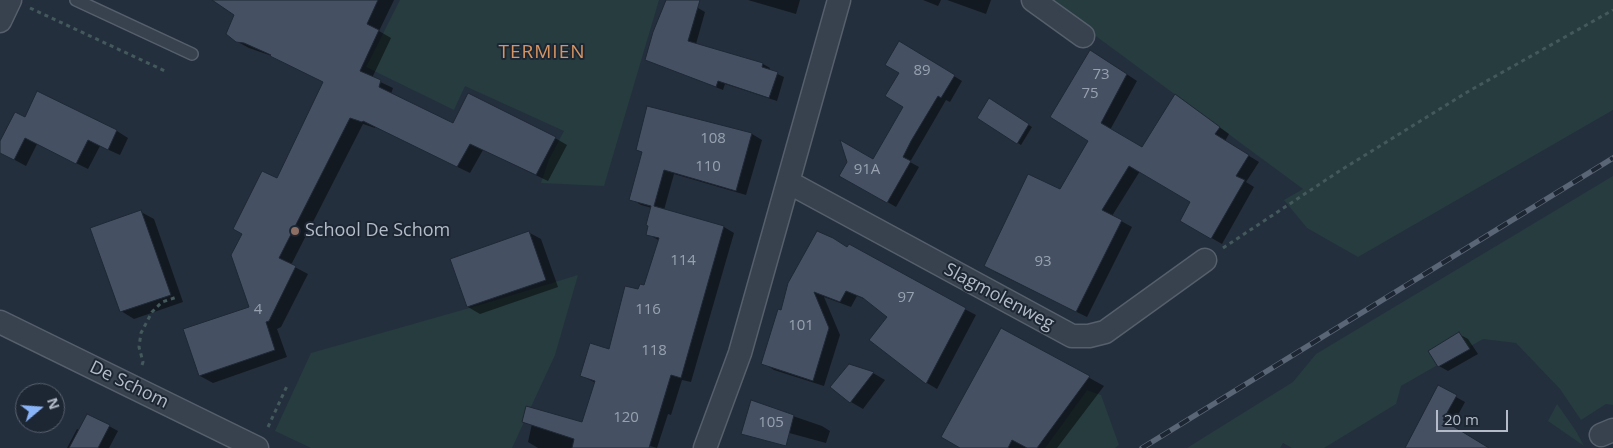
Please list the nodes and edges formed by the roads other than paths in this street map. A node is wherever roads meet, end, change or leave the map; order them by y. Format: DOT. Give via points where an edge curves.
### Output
graph roads {
  1 [pos="10,0"];
  2 [pos="76,0"];
  3 [pos="840,0"];
  4 [pos="1033,0"];
  5 [pos="0,21"];
  6 [pos="1083,36"];
  7 [pos="192,54"];
  8 [pos="788,182"];
  9 [pos="1205,260"];
  10 [pos="0,322"];
  11 [pos="261,441"];
  12 [pos="706,448"];
  1 -- 5 [label="street"];
  2 -- 7 [label="lane"];
  3 -- 8 [label="street"];
  4 -- 6 [label="street"];
  8 -- 9 [label="street, Slagmolenweg" via="1072,336 1105,332"];
  8 -- 12 [label="street" via="740,353"];
  10 -- 11 [label="street, De Schom"];
}
